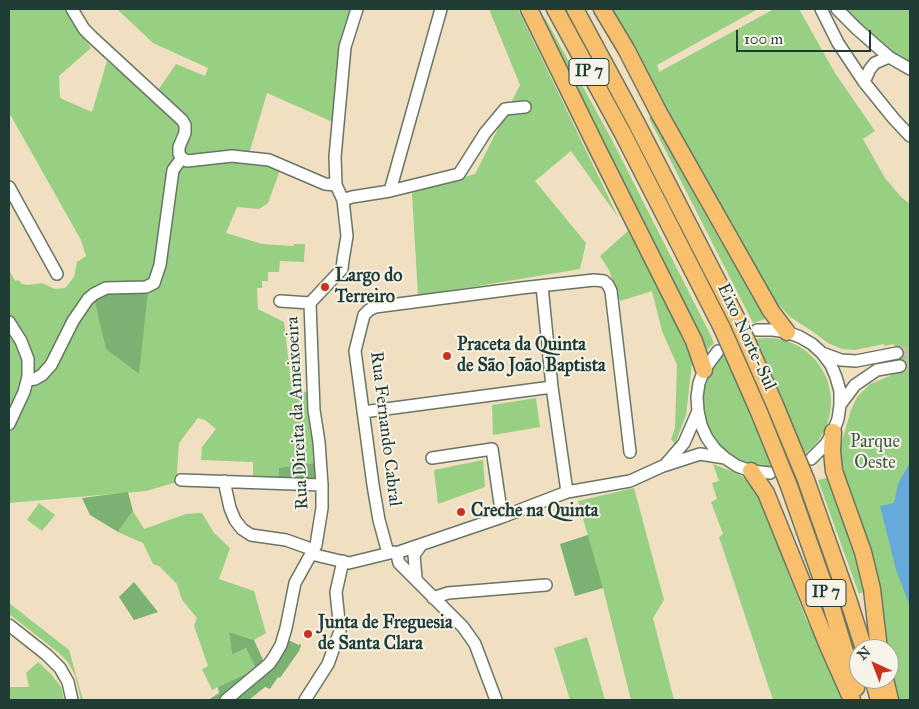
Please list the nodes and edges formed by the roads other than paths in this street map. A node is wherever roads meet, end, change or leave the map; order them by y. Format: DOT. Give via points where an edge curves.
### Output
graph roads {
  1 [pos="72,9"];
  2 [pos="357,9"];
  3 [pos="440,9"];
  4 [pos="575,9"];
  5 [pos="602,9"];
  6 [pos="821,9"];
  7 [pos="837,9"];
  8 [pos="556,10"];
  9 [pos="532,16"];
  10 [pos="889,57"];
  11 [pos="910,69"];
  12 [pos="864,82"];
  13 [pos="526,107"];
  14 [pos="910,136"];
  15 [pos="182,158"];
  16 [pos="336,185"];
  17 [pos="9,188"];
  18 [pos="390,191"];
  19 [pos="343,200"];
  20 [pos="57,274"];
  21 [pos="542,286"];
  22 [pos="280,302"];
  23 [pos="310,303"];
  24 [pos="9,322"];
  25 [pos="757,330"];
  26 [pos="787,332"];
  27 [pos="718,351"];
  28 [pos="822,353"];
  29 [pos="897,353"];
  30 [pos="900,366"];
  31 [pos="704,370"];
  32 [pos="27,380"];
  33 [pos="552,386"];
  34 [pos="840,405"];
  35 [pos="698,411"];
  36 [pos="363,412"];
  37 [pos="9,424"];
  38 [pos="833,432"];
  39 [pos="630,452"];
  40 [pos="432,458"];
  41 [pos="725,458"];
  42 [pos="811,459"];
  43 [pos="664,466"];
  44 [pos="750,471"];
  45 [pos="770,473"];
  46 [pos="181,480"];
  47 [pos="224,481"];
  48 [pos="322,485"];
  49 [pos="567,492"];
  50 [pos="502,517"];
  51 [pos="422,544"];
  52 [pos="312,552"];
  53 [pos="388,553"];
  54 [pos="402,557"];
  55 [pos="414,557"];
  56 [pos="343,561"];
  57 [pos="416,578"];
  58 [pos="546,585"];
  59 [pos="463,591"];
  60 [pos="433,598"];
  61 [pos="444,609"];
  62 [pos="9,625"];
  63 [pos="861,639"];
  64 [pos="878,639"];
  65 [pos="72,700"];
  66 [pos="226,700"];
  67 [pos="305,700"];
  68 [pos="496,700"];
  69 [pos="852,700"];
  70 [pos="860,700"];
  1 -- 15 [label="street" via="92,38 182,120 185,133 179,154"];
  2 -- 16 [label="street" via="345,46 335,157"];
  3 -- 18 [label="street"];
  4 -- 63 [label="highway, Eixo Norte-Sul / IP 7, bridge" via="738,321 806,480"];
  5 -- 26 [label="highway" via="771,311"];
  6 -- 12 [label="street" via="838,43"];
  7 -- 10 [label="street"];
  8 -- 70 [label="highway, Eixo Norte-Sul / IP 7, bridge" via="722,328 789,486"];
  9 -- 31 [label="highway" via="694,341"];
  10 -- 11 [label="street"];
  10 -- 12 [label="street" via="875,63"];
  12 -- 14 [label="street"];
  13 -- 18 [label="street" via="505,108 459,174"];
  15 -- 16 [label="street" via="232,156 269,160 325,184"];
  15 -- 32 [label="street" via="173,170 160,265 154,283 106,288 94,294 73,321 51,364 42,375"];
  16 -- 19 [label="street"];
  17 -- 20 [label="street"];
  18 -- 19 [label="street"];
  19 -- 23 [label="street" via="346,236 342,269"];
  21 -- 33 [label="street"];
  21 -- 36 [label="street, Rua Fernando Cabral" via="369,310 362,322 355,351"];
  21 -- 39 [label="street" via="598,280 608,285"];
  22 -- 23 [label="street"];
  23 -- 48 [label="street, Rua Direita da Ameixoeira" via="314,410"];
  24 -- 32 [label="street" via="28,359"];
  25 -- 26 [label="street"];
  26 -- 28 [label="street" via="800,336"];
  27 -- 31 [label="street"];
  28 -- 29 [label="street" via="856,361"];
  28 -- 34 [label="street" via="836,377"];
  30 -- 34 [label="street" via="878,370 855,385"];
  31 -- 35 [label="street" via="697,397"];
  32 -- 37 [label="street"];
  33 -- 36 [label="street"];
  33 -- 49 [label="street"];
  34 -- 38 [label="street"];
  35 -- 41 [label="street" via="707,438"];
  35 -- 43 [label="street" via="684,443"];
  36 -- 53 [label="street, Rua Fernando Cabral" via="379,520"];
  38 -- 42 [label="street"];
  38 -- 64 [label="highway" via="834,471 864,552"];
  40 -- 50 [label="street" via="492,449"];
  41 -- 43 [label="street" via="700,454"];
  41 -- 44 [label="street"];
  43 -- 49 [label="street" via="630,481"];
  44 -- 45 [label="street"];
  44 -- 69 [label="highway" via="766,493"];
  46 -- 47 [label="street"];
  47 -- 48 [label="street"];
  47 -- 52 [label="street" via="230,508 242,530 251,535 286,540"];
  48 -- 52 [label="street, Rua Direita da Ameixoeira" via="322,508"];
  49 -- 50 [label="street"];
  50 -- 51 [label="street"];
  51 -- 54 [label="street"];
  51 -- 55 [label="street"];
  52 -- 56 [label="street"];
  52 -- 66 [label="street, Rua Direita da Ameixoeira" via="295,584 281,645 269,664"];
  53 -- 54 [label="street"];
  53 -- 56 [label="street" via="356,562"];
  54 -- 55 [label="street" via="408,549"];
  54 -- 57 [label="street"];
  55 -- 57 [label="street"];
  56 -- 67 [label="street" via="336,592 340,631 328,664"];
  57 -- 60 [label="street"];
  58 -- 59 [label="street"];
  59 -- 60 [label="street"];
  59 -- 61 [label="street"];
  60 -- 61 [label="street"];
  61 -- 68 [label="street" via="463,627 474,644"];
  62 -- 65 [label="street" via="60,668 68,682"];
}
